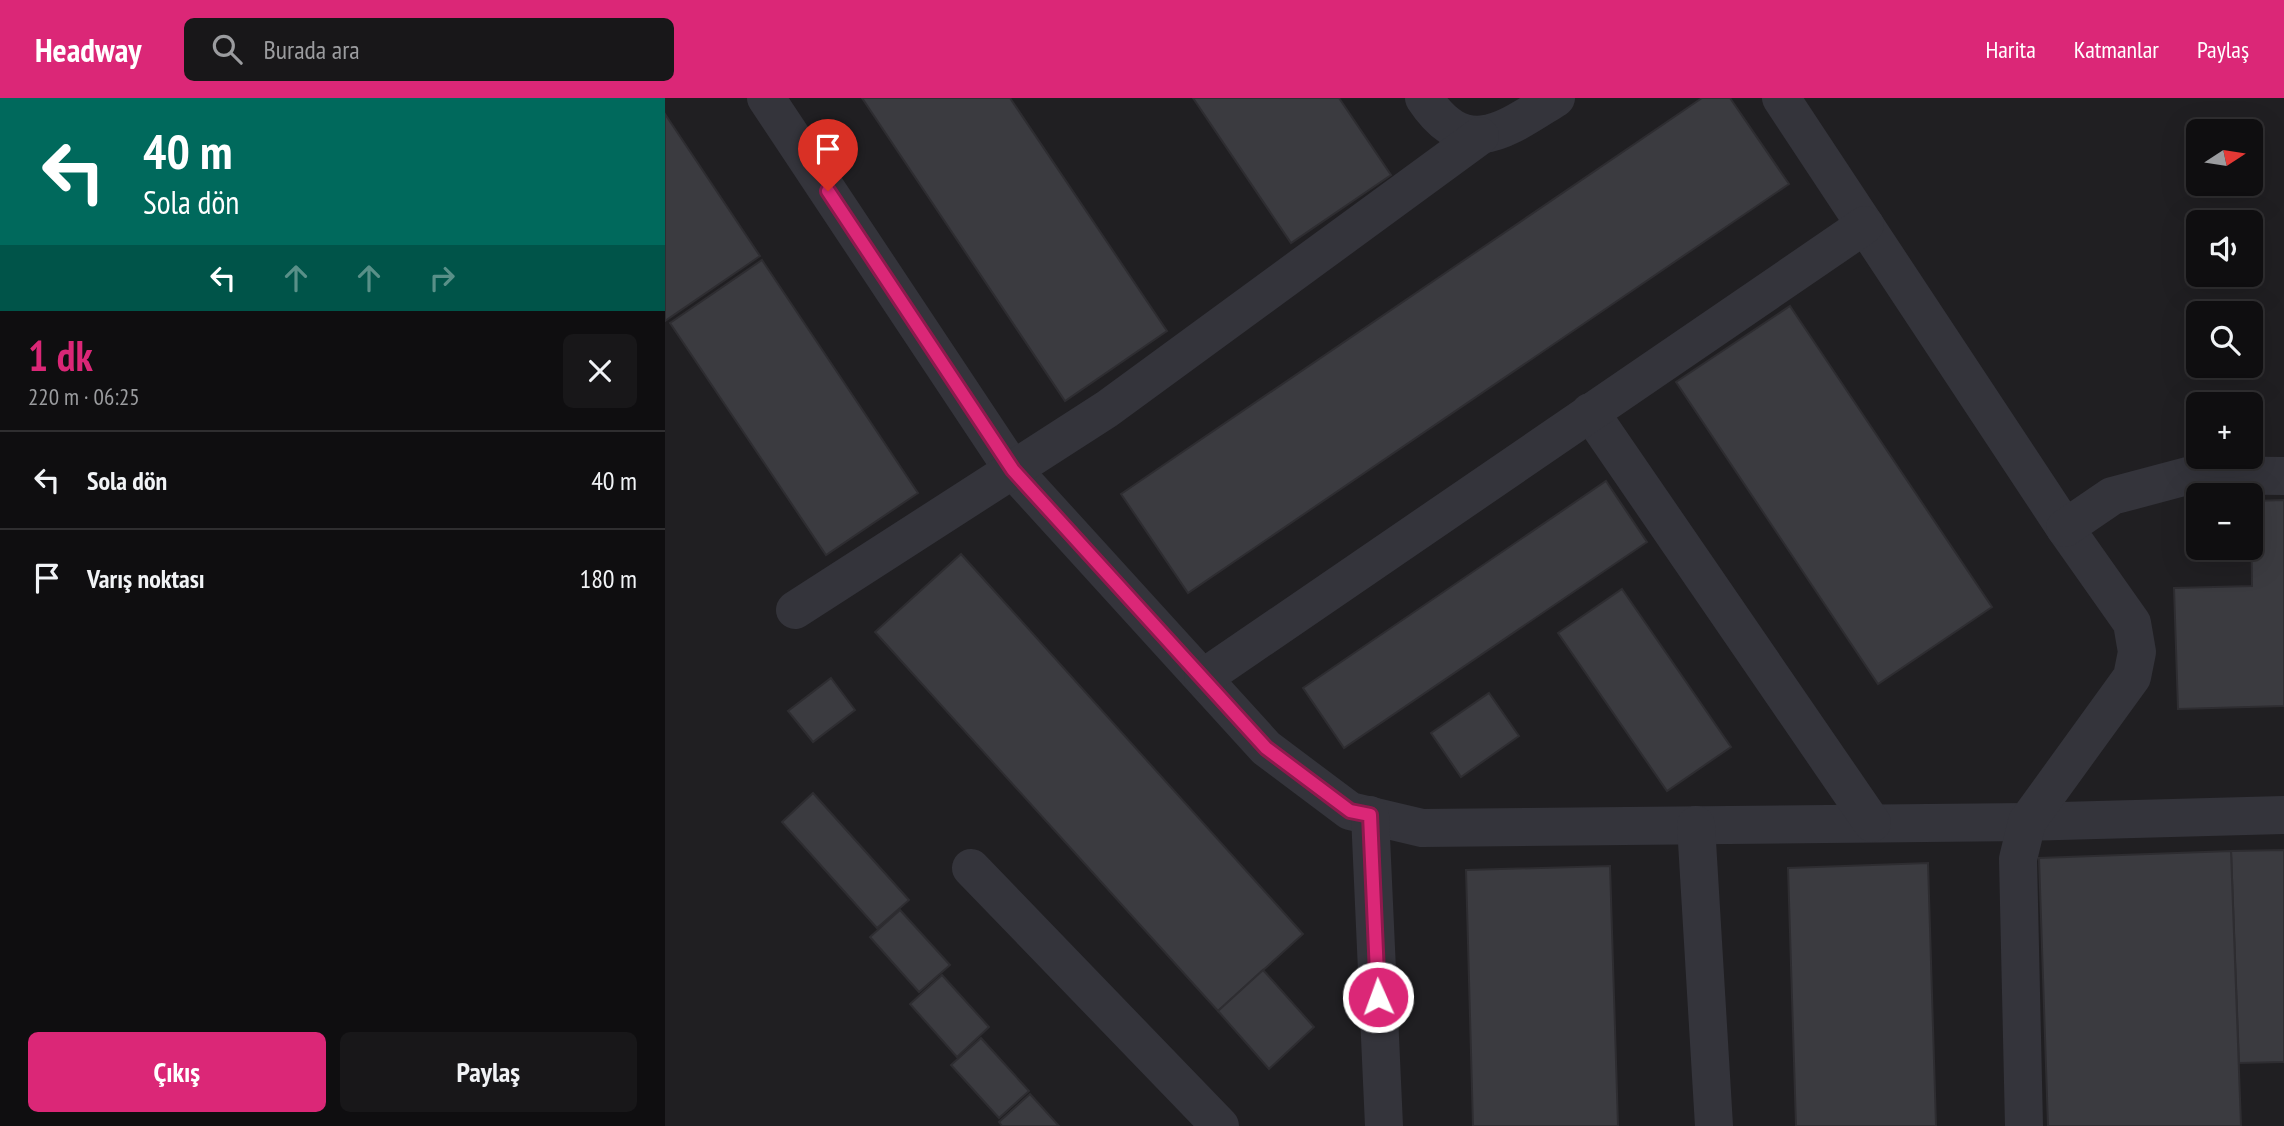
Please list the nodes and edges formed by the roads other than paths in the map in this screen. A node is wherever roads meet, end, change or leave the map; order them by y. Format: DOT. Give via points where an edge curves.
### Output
graph roads {
  1 [pos="766,98"];
  2 [pos="1424,98"];
  3 [pos="1556,98"];
  4 [pos="1781,98"];
  5 [pos="1480,136"];
  6 [pos="1865,225"];
  7 [pos="1590,412"];
  8 [pos="1013,470"];
  9 [pos="2284,476"];
  10 [pos="2065,528"];
  11 [pos="795,610"];
  12 [pos="1203,678"];
  13 [pos="1370,815"];
  14 [pos="2284,815"];
  15 [pos="2027,822"];
  16 [pos="1872,823"];
  17 [pos="1696,825"];
  18 [pos="971,868"];
  19 [pos="1220,1126"];
  20 [pos="1384,1126"];
  21 [pos="1714,1126"];
  22 [pos="2024,1126"];
  1 -- 8 [label="lane"];
  2 -- 5 [label="lane" via="1459,132"];
  3 -- 5 [label="lane" via="1511,127"];
  4 -- 6 [label="lane"];
  5 -- 8 [label="lane" via="1107,409"];
  6 -- 7 [label="lane"];
  6 -- 10 [label="lane"];
  7 -- 12 [label="lane"];
  7 -- 16 [label="lane"];
  8 -- 11 [label="lane"];
  8 -- 12 [label="lane"];
  9 -- 10 [label="lane" via="2191,475 2112,496"];
  10 -- 15 [label="lane" via="2132,623 2137,652 2132,677"];
  12 -- 13 [label="lane" via="1266,748 1350,811"];
  13 -- 17 [label="lane" via="1422,828"];
  13 -- 20 [label="lane"];
  14 -- 15 [label="lane"];
  15 -- 16 [label="lane"];
  15 -- 22 [label="lane" via="2018,859"];
  16 -- 17 [label="lane"];
  17 -- 21 [label="lane"];
  18 -- 19 [label="lane"];
}
